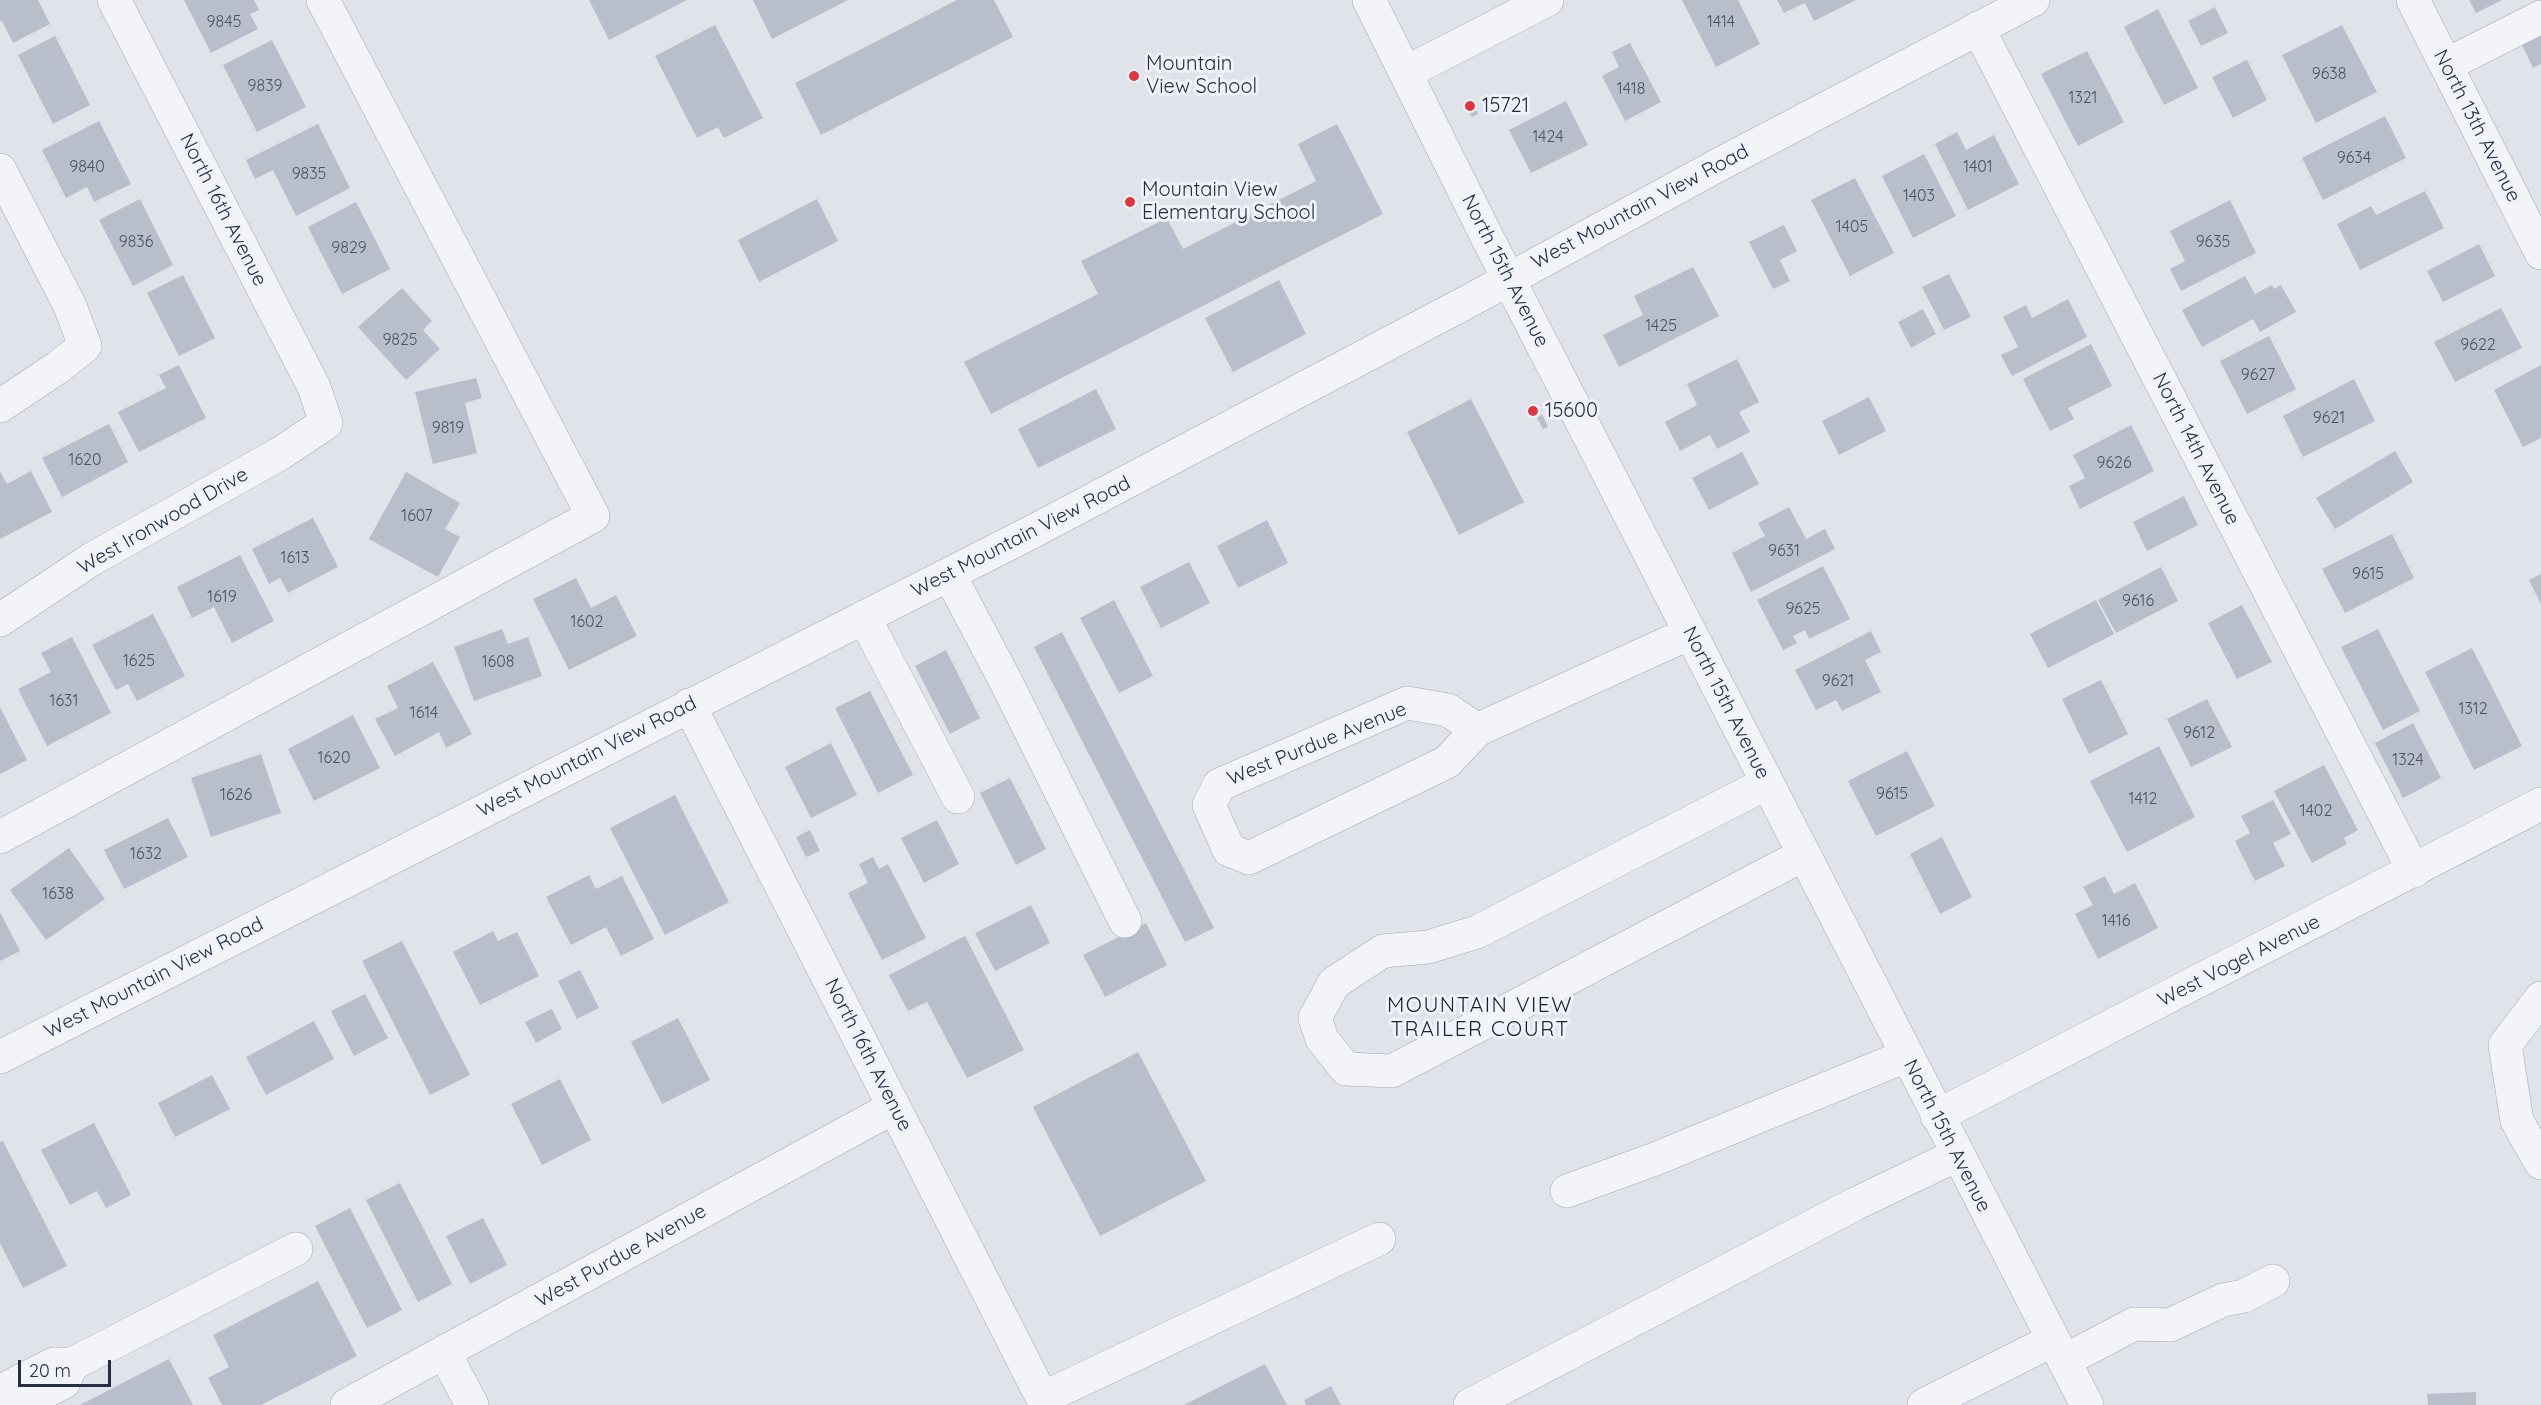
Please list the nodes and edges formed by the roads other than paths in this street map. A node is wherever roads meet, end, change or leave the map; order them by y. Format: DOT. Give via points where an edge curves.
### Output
graph roads {
  1 [pos="114,0"];
  2 [pos="323,0"];
  3 [pos="1369,0"];
  4 [pos="1547,0"];
  5 [pos="2032,0"];
  6 [pos="2413,0"];
  7 [pos="2541,17"];
  8 [pos="1978,28"];
  9 [pos="2446,65"];
  10 [pos="1407,72"];
  11 [pos="0,170"];
  12 [pos="2541,253"];
  13 [pos="1509,278"];
  14 [pos="0,406"];
  15 [pos="326,423"];
  16 [pos="949,574"];
  17 [pos="864,617"];
  18 [pos="0,620"];
  19 [pos="1690,633"];
  20 [pos="689,705"];
  21 [pos="1477,730"];
  22 [pos="1767,783"];
  23 [pos="958,797"];
  24 [pos="2541,804"];
  25 [pos="0,837"];
  26 [pos="1803,855"];
  27 [pos="2414,870"];
  28 [pos="1125,921"];
  29 [pos="2541,998"];
  30 [pos="1906,1056"];
  31 [pos="0,1057"];
  32 [pos="894,1107"];
  33 [pos="1937,1116"];
  34 [pos="1957,1155"];
  35 [pos="2541,1163"];
  36 [pos="1568,1191"];
  37 [pos="1379,1239"];
  38 [pos="296,1249"];
  39 [pos="2274,1281"];
  40 [pos="2059,1350"];
  41 [pos="444,1352"];
  42 [pos="1045,1401"];
  43 [pos="7,1404"];
  44 [pos="347,1405"];
  45 [pos="472,1405"];
  46 [pos="1470,1405"];
  47 [pos="1924,1405"];
  48 [pos="2087,1405"];
  1 -- 15 [label="street, North 16th Avenue" via="314,387"];
  2 -- 25 [label="street" via="593,516"];
  3 -- 10 [label="street, North 15th Avenue"];
  4 -- 10 [label="street"];
  5 -- 8 [label="street, West Mountain View Road"];
  6 -- 9 [label="street, North 13th Avenue"];
  7 -- 9 [label="street"];
  8 -- 13 [label="street, West Mountain View Road"];
  8 -- 27 [label="street, North 14th Avenue"];
  9 -- 12 [label="street, North 13th Avenue"];
  10 -- 13 [label="street, North 15th Avenue"];
  11 -- 14 [label="street" via="70,306 85,346"];
  13 -- 16 [label="street, West Mountain View Road"];
  13 -- 19 [label="street, North 15th Avenue"];
  15 -- 18 [label="street, West Ironwood Drive" via="281,453 92,559"];
  16 -- 17 [label="street, West Mountain View Road"];
  16 -- 28 [label="street"];
  17 -- 20 [label="street, West Mountain View Road"];
  17 -- 23 [label="street"];
  19 -- 21 [label="street, West Purdue Avenue"];
  19 -- 22 [label="street, North 15th Avenue"];
  20 -- 31 [label="street, West Mountain View Road"];
  20 -- 32 [label="street, North 16th Avenue"];
  21 -- 21 [label="street, West Purdue Avenue" via="1448,710 1407,703 1218,785 1209,805 1229,850 1249,858 1447,762"];
  22 -- 26 [label="street, North 15th Avenue"];
  22 -- 26 [label="street" via="1477,932 1428,947 1383,951 1334,983 1316,1018 1322,1039 1346,1069 1392,1071"];
  24 -- 27 [label="street, West Vogel Avenue"];
  26 -- 30 [label="street, North 15th Avenue"];
  27 -- 33 [label="street, West Vogel Avenue"];
  29 -- 35 [label="street" via="2505,1045 2517,1121"];
  30 -- 33 [label="street, North 15th Avenue"];
  30 -- 36 [label="street"];
  32 -- 41 [label="street, West Purdue Avenue"];
  32 -- 42 [label="street, North 16th Avenue"];
  33 -- 34 [label="street, North 15th Avenue"];
  34 -- 40 [label="street, North 15th Avenue"];
  34 -- 46 [label="street"];
  37 -- 42 [label="street"];
  38 -- 43 [label="street" via="72,1364 54,1364 9,1387"];
  39 -- 40 [label="street" via="2170,1325 2134,1324"];
  40 -- 47 [label="street"];
  40 -- 48 [label="street, North 15th Avenue"];
  41 -- 44 [label="street, West Purdue Avenue"];
  41 -- 45 [label="street"];
}
